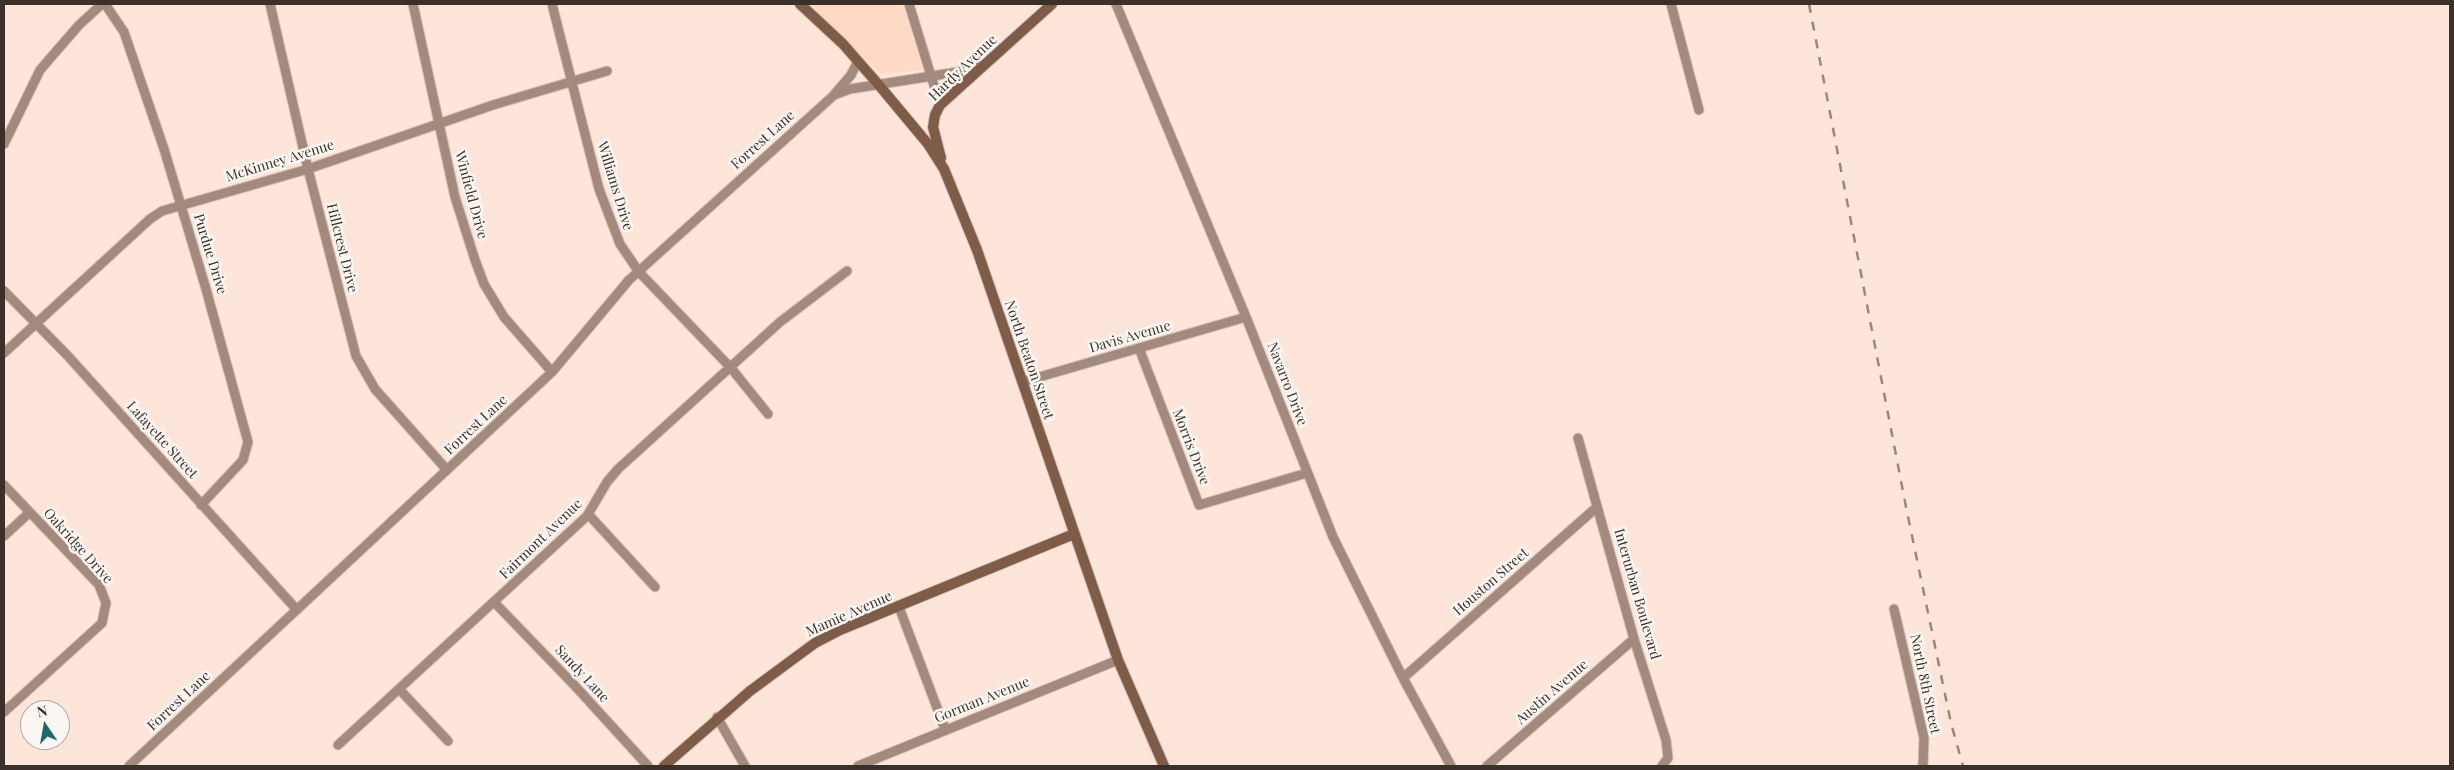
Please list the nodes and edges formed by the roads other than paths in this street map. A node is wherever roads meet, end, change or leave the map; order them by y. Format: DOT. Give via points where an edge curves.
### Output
graph roads {
  1 [pos="102,4"];
  2 [pos="105,4"];
  3 [pos="270,4"];
  4 [pos="413,4"];
  5 [pos="552,4"];
  6 [pos="800,4"];
  7 [pos="909,4"];
  8 [pos="1052,4"];
  9 [pos="1116,4"];
  10 [pos="1671,4"];
  11 [pos="858,61"];
  12 [pos="986,64"];
  13 [pos="607,71"];
  14 [pos="930,76"];
  15 [pos="571,81"];
  16 [pos="878,84"];
  17 [pos="833,96"];
  18 [pos="940,106"];
  19 [pos="1698,110"];
  20 [pos="439,124"];
  21 [pos="4,144"];
  22 [pos="308,169"];
  23 [pos="944,169"];
  24 [pos="180,204"];
  25 [pos="847,271"];
  26 [pos="639,272"];
  27 [pos="4,291"];
  28 [pos="1246,317"];
  29 [pos="36,324"];
  30 [pos="1139,348"];
  31 [pos="4,353"];
  32 [pos="731,368"];
  33 [pos="552,372"];
  34 [pos="1022,382"];
  35 [pos="768,414"];
  36 [pos="1578,438"];
  37 [pos="447,470"];
  38 [pos="1307,473"];
  39 [pos="4,485"];
  40 [pos="201,505"];
  41 [pos="1597,507"];
  42 [pos="29,513"];
  43 [pos="589,515"];
  44 [pos="1074,534"];
  45 [pos="4,536"];
  46 [pos="655,587"];
  47 [pos="494,602"];
  48 [pos="899,607"];
  49 [pos="1894,609"];
  50 [pos="297,610"];
  51 [pos="1634,639"];
  52 [pos="1118,660"];
  53 [pos="1403,678"];
  54 [pos="399,689"];
  55 [pos="4,712"];
  56 [pos="717,718"];
  57 [pos="945,729"];
  58 [pos="448,742"];
  59 [pos="338,745"];
  60 [pos="129,766"];
  61 [pos="648,766"];
  62 [pos="664,766"];
  63 [pos="745,766"];
  64 [pos="858,766"];
  65 [pos="1164,766"];
  66 [pos="1451,766"];
  67 [pos="1487,766"];
  68 [pos="1662,766"];
  69 [pos="1923,766"];
  1 -- 21 [label="street" via="78,25 40,70"];
  2 -- 24 [label="street, Purdue Drive" via="124,32"];
  3 -- 22 [label="street, Hillcrest Drive"];
  4 -- 20 [label="street, Winfield Drive"];
  5 -- 15 [label="street, Williams Drive"];
  6 -- 11 [label="main road, North Beaton Street"];
  7 -- 14 [label="street"];
  8 -- 12 [label="main road, Hardy Avenue"];
  9 -- 28 [label="street, Navarro Drive"];
  10 -- 19 [label="street"];
  11 -- 16 [label="main road, North Beaton Street"];
  11 -- 17 [label="street, Forrest Lane"];
  12 -- 14 [label="street, Forrest Lane"];
  12 -- 18 [label="main road, Hardy Avenue"];
  13 -- 15 [label="street, McKinney Avenue"];
  14 -- 16 [label="street, Forrest Lane"];
  14 -- 18 [label="street"];
  15 -- 20 [label="street, McKinney Avenue"];
  15 -- 26 [label="street, Williams Drive" via="608,216 620,244"];
  16 -- 17 [label="street, Forrest Lane"];
  16 -- 23 [label="main road, North Beaton Street" via="928,144"];
  17 -- 26 [label="street, Forrest Lane"];
  18 -- 23 [label="main road, Hardy Avenue" via="933,127"];
  20 -- 22 [label="street, McKinney Avenue"];
  20 -- 33 [label="street, Winfield Drive" via="455,197 484,284 504,317"];
  22 -- 24 [label="street, McKinney Avenue"];
  22 -- 37 [label="street, Hillcrest Drive" via="356,356 374,388"];
  23 -- 34 [label="main road, North Beaton Street" via="977,250"];
  24 -- 29 [label="street, McKinney Avenue" via="150,219"];
  24 -- 40 [label="street, Purdue Drive" via="248,442 243,460"];
  25 -- 32 [label="street, Fairmont Avenue" via="780,322"];
  26 -- 32 [label="street, Williams Drive"];
  26 -- 33 [label="street, Forrest Lane"];
  27 -- 29 [label="street, Lafayette Street"];
  28 -- 30 [label="street, Davis Avenue"];
  28 -- 38 [label="street, Navarro Drive"];
  29 -- 31 [label="street, McKinney Avenue"];
  29 -- 40 [label="street, Lafayette Street"];
  30 -- 34 [label="street, Davis Avenue"];
  30 -- 38 [label="street, Morris Drive" via="1199,505"];
  32 -- 35 [label="street, Williams Drive"];
  32 -- 43 [label="street, Fairmont Avenue" via="618,469"];
  33 -- 37 [label="street, Forrest Lane"];
  34 -- 44 [label="main road, North Beaton Street"];
  36 -- 41 [label="street, Interurban Boulevard"];
  37 -- 50 [label="street, Forrest Lane"];
  38 -- 53 [label="street, Navarro Drive" via="1333,537"];
  39 -- 42 [label="street, Oakridge Drive"];
  40 -- 50 [label="street, Lafayette Street"];
  41 -- 51 [label="street, Interurban Boulevard"];
  41 -- 53 [label="street, Houston Street"];
  42 -- 45 [label="street"];
  42 -- 55 [label="street, Oakridge Drive" via="99,585 106,603 102,623"];
  43 -- 46 [label="street"];
  43 -- 47 [label="street, Fairmont Avenue"];
  44 -- 48 [label="main road, Mamie Avenue"];
  44 -- 52 [label="main road, North Beaton Street"];
  47 -- 54 [label="street, Fairmont Avenue"];
  47 -- 61 [label="street, Sandy Lane"];
  48 -- 56 [label="main road, Mamie Avenue" via="840,630 796,655"];
  48 -- 57 [label="street"];
  49 -- 69 [label="street, North 8th Street" via="1924,738"];
  50 -- 60 [label="street, Forrest Lane"];
  51 -- 67 [label="street, Austin Avenue"];
  51 -- 68 [label="street, Interurban Boulevard" via="1666,740 1668,758"];
  52 -- 57 [label="street, Gorman Avenue"];
  52 -- 65 [label="main road, North Beaton Street"];
  53 -- 66 [label="street, Navarro Drive"];
  54 -- 58 [label="street"];
  54 -- 59 [label="street, Fairmont Avenue"];
  56 -- 62 [label="main road, Mamie Avenue"];
  56 -- 63 [label="street"];
  57 -- 64 [label="street, Gorman Avenue"];
}
